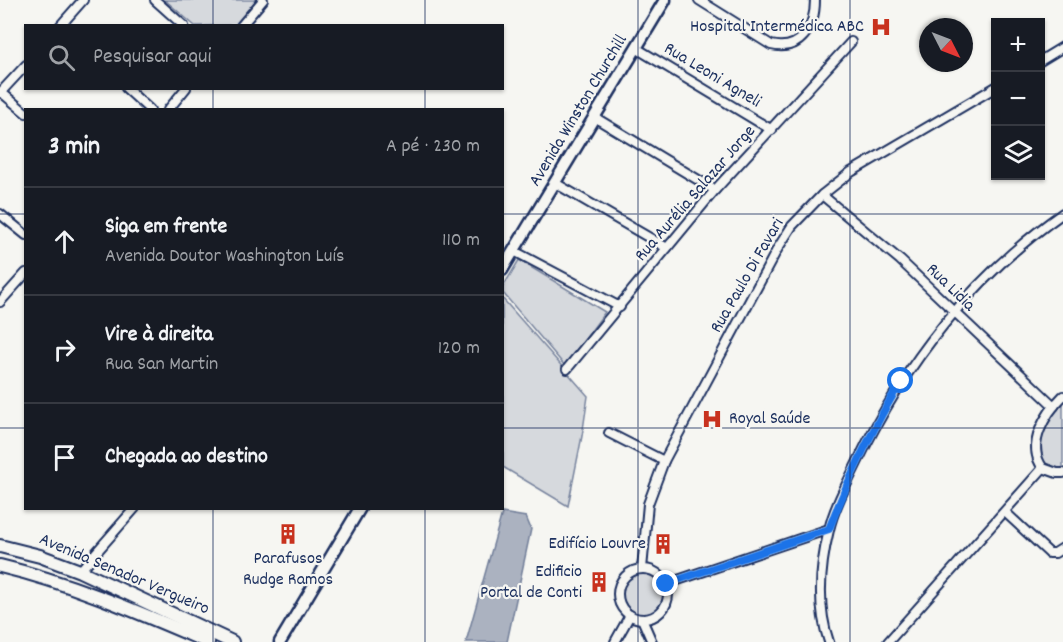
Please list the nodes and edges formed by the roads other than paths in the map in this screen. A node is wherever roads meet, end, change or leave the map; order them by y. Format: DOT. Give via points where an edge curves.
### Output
graph roads {
  1 [pos="83,0"];
  2 [pos="155,0"];
  3 [pos="263,0"];
  4 [pos="664,0"];
  5 [pos="699,0"];
  6 [pos="815,0"];
  7 [pos="62,24"];
  8 [pos="182,24"];
  9 [pos="243,24"];
  10 [pos="851,42"];
  11 [pos="1063,47"];
  12 [pos="636,48"];
  13 [pos="1045,58"];
  14 [pos="24,67"];
  15 [pos="128,90"];
  16 [pos="184,90"];
  17 [pos="991,90"];
  18 [pos="1,93"];
  19 [pos="148,108"];
  20 [pos="170,108"];
  21 [pos="24,111"];
  22 [pos="594,117"];
  23 [pos="772,130"];
  24 [pos="555,183"];
  25 [pos="715,190"];
  26 [pos="822,195"];
  27 [pos="1063,213"];
  28 [pos="0,214"];
  29 [pos="24,233"];
  30 [pos="667,248"];
  31 [pos="514,251"];
  32 [pos="504,267"];
  33 [pos="24,275"];
  34 [pos="0,302"];
  35 [pos="620,307"];
  36 [pos="954,313"];
  37 [pos="567,369"];
  38 [pos="1063,396"];
  39 [pos="1054,406"];
  40 [pos="609,434"];
  41 [pos="664,461"];
  42 [pos="1043,468"];
  43 [pos="1063,473"];
  44 [pos="133,510"];
  45 [pos="359,510"];
  46 [pos="1005,512"];
  47 [pos="829,529"];
  48 [pos="0,546"];
  49 [pos="1063,548"];
  50 [pos="0,566"];
  51 [pos="642,569"];
  52 [pos="80,572"];
  53 [pos="666,584"];
  54 [pos="630,615"];
  55 [pos="642,619"];
  56 [pos="208,642"];
  57 [pos="232,642"];
  58 [pos="280,642"];
  59 [pos="615,642"];
  60 [pos="652,642"];
  61 [pos="829,642"];
  62 [pos="888,642"];
  1 -- 7 [label="street"];
  2 -- 8 [label="street"];
  3 -- 9 [label="street"];
  4 -- 12 [label="main road, Avenida Winston Churchill"];
  5 -- 6 [label="street" via="771,45 788,47 798,42 810,27"];
  10 -- 23 [label="street, Rua Aurélia Salazar Jorge"];
  11 -- 13 [label="street"];
  12 -- 22 [label="main road, Avenida Winston Churchill"];
  12 -- 23 [label="street, Rua Leoni Agneli"];
  14 -- 18 [label="street"];
  15 -- 19 [label="street"];
  16 -- 20 [label="street"];
  17 -- 26 [label="street, Rua Paulo Di Favari" via="851,172"];
  18 -- 21 [label="street"];
  22 -- 24 [label="main road, Avenida Winston Churchill"];
  22 -- 25 [label="street"];
  23 -- 25 [label="street, Rua Aurélia Salazar Jorge"];
  24 -- 30 [label="street"];
  24 -- 31 [label="main road, Avenida Winston Churchill"];
  25 -- 30 [label="street, Rua Aurélia Salazar Jorge"];
  26 -- 36 [label="street, Rua Lidia" via="900,260"];
  26 -- 41 [label="street, Rua Paulo Di Favari" via="792,226 778,248"];
  27 -- 36 [label="street" via="1012,253"];
  28 -- 29 [label="street"];
  30 -- 35 [label="street, Rua Aurélia Salazar Jorge"];
  31 -- 32 [label="main road, Avenida Winston Churchill"];
  31 -- 35 [label="street"];
  33 -- 34 [label="street"];
  35 -- 37 [label="street, Rua Aurélia Salazar Jorge"];
  36 -- 39 [label="street, Rua Lidia"];
  36 -- 47 [label="street" via="884,409"];
  38 -- 39 [label="street"];
  39 -- 42 [label="street" via="1037,441 1036,455"];
  40 -- 41 [label="street"];
  41 -- 51 [label="street, Rua Paulo Di Favari" via="648,504"];
  42 -- 43 [label="street"];
  42 -- 46 [label="street"];
  44 -- 52 [label="street"];
  45 -- 58 [label="main road"];
  46 -- 49 [label="street" via="1049,553"];
  46 -- 62 [label="street"];
  47 -- 53 [label="street"];
  47 -- 61 [label="street" via="821,590"];
  48 -- 52 [label="main road, Avenida Senador Vergueiro"];
  50 -- 56 [label="main road, Avenida Senador Vergueiro" via="93,594"];
  51 -- 53 [label="street" via="656,572"];
  51 -- 54 [label="street" via="631,572 619,585 619,602"];
  52 -- 57 [label="main road, Avenida Senador Vergueiro"];
  53 -- 55 [label="street" via="665,605 653,617"];
  54 -- 55 [label="street"];
  54 -- 59 [label="street"];
  55 -- 60 [label="street"];
}
